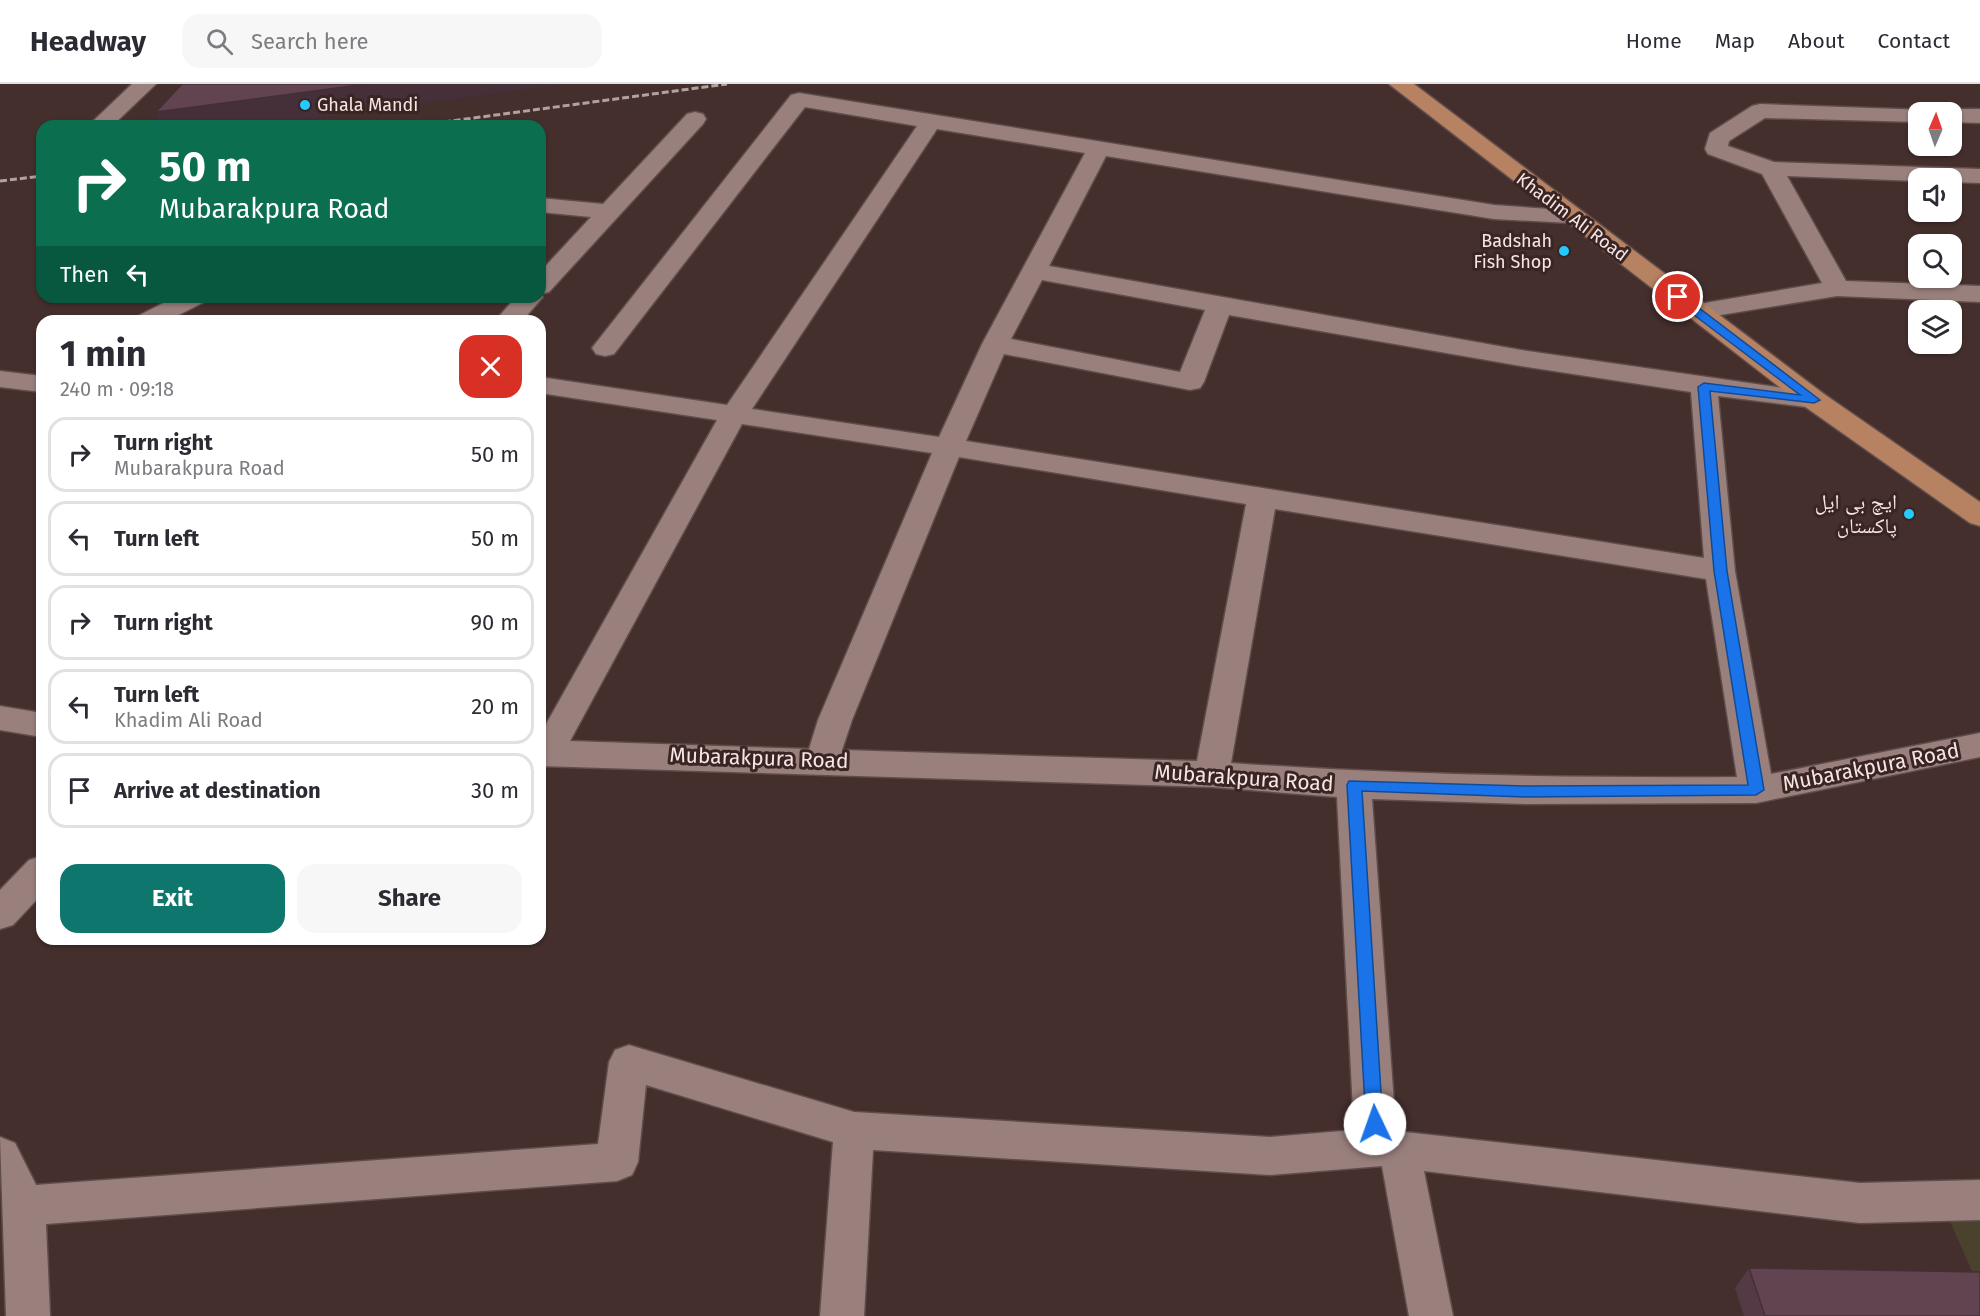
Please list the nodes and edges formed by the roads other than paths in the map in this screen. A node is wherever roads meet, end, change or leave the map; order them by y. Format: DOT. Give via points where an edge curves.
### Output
graph roads {
  1 [pos="145,84"];
  2 [pos="1400,84"];
  3 [pos="1908,115"];
  4 [pos="1962,116"];
  5 [pos="1980,116"];
  6 [pos="695,119"];
  7 [pos="106,120"];
  8 [pos="932,120"];
  9 [pos="1100,147"];
  10 [pos="1771,169"];
  11 [pos="1980,176"];
  12 [pos="546,207"];
  13 [pos="609,212"];
  14 [pos="1570,216"];
  15 [pos="1034,271"];
  16 [pos="546,280"];
  17 [pos="1837,288"];
  18 [pos="1980,294"];
  19 [pos="183,303"];
  20 [pos="524,303"];
  21 [pos="1220,305"];
  22 [pos="1696,311"];
  23 [pos="159,315"];
  24 [pos="514,315"];
  25 [pos="995,344"];
  26 [pos="605,348"];
  27 [pos="0,379"];
  28 [pos="36,383"];
  29 [pos="546,386"];
  30 [pos="1704,387"];
  31 [pos="1814,400"];
  32 [pos="733,416"];
  33 [pos="949,447"];
  34 [pos="1262,498"];
  35 [pos="1980,516"];
  36 [pos="1720,571"];
  37 [pos="0,718"];
  38 [pos="36,724"];
  39 [pos="1980,745"];
  40 [pos="546,749"];
  41 [pos="546,753"];
  42 [pos="822,760"];
  43 [pos="1212,774"];
  44 [pos="1354,785"];
  45 [pos="1756,790"];
  46 [pos="36,876"];
  47 [pos="0,914"];
  48 [pos="854,1130"];
  49 [pos="1388,1147"];
  50 [pos="0,1156"];
  51 [pos="1980,1200"];
  52 [pos="24,1206"];
  53 [pos="28,1316"];
  54 [pos="842,1316"];
  55 [pos="1431,1316"];
  1 -- 7 [label="street"];
  2 -- 14 [label="main road, Khadim Ali Road"];
  3 -- 10 [label="street" via="1760,111 1718,138 1716,149"];
  4 -- 5 [label="street"];
  6 -- 13 [label="street"];
  8 -- 9 [label="street"];
  8 -- 26 [label="street" via="799,100"];
  8 -- 32 [label="street"];
  9 -- 14 [label="street" via="1494,212"];
  9 -- 15 [label="street"];
  10 -- 11 [label="street"];
  10 -- 17 [label="street"];
  12 -- 13 [label="street"];
  13 -- 16 [label="street"];
  14 -- 22 [label="main road, Khadim Ali Road"];
  15 -- 21 [label="street"];
  15 -- 25 [label="street"];
  17 -- 18 [label="street"];
  17 -- 22 [label="street"];
  19 -- 23 [label="street"];
  20 -- 24 [label="street"];
  21 -- 25 [label="street" via="1190,382"];
  21 -- 30 [label="street"];
  22 -- 31 [label="main road, Khadim Ali Road"];
  25 -- 33 [label="street"];
  27 -- 28 [label="street"];
  29 -- 32 [label="street"];
  30 -- 31 [label="street"];
  30 -- 36 [label="street"];
  31 -- 35 [label="main road, Khadim Ali Road"];
  32 -- 33 [label="street"];
  32 -- 40 [label="street"];
  33 -- 34 [label="street"];
  33 -- 42 [label="street"];
  34 -- 36 [label="street"];
  34 -- 43 [label="street"];
  36 -- 45 [label="street"];
  37 -- 38 [label="street"];
  39 -- 45 [label="street, Mubarakpura Road"];
  41 -- 42 [label="street, Mubarakpura Road"];
  42 -- 43 [label="street, Mubarakpura Road"];
  43 -- 44 [label="street, Mubarakpura Road"];
  44 -- 45 [label="street, Mubarakpura Road" via="1525,791"];
  44 -- 49 [label="street"];
  46 -- 47 [label="street"];
  48 -- 49 [label="street" via="1270,1156"];
  48 -- 52 [label="street" via="629,1062 617,1162"];
  48 -- 54 [label="street"];
  49 -- 51 [label="street" via="1860,1203"];
  49 -- 55 [label="street"];
  50 -- 52 [label="street"];
  52 -- 53 [label="street"];
}
